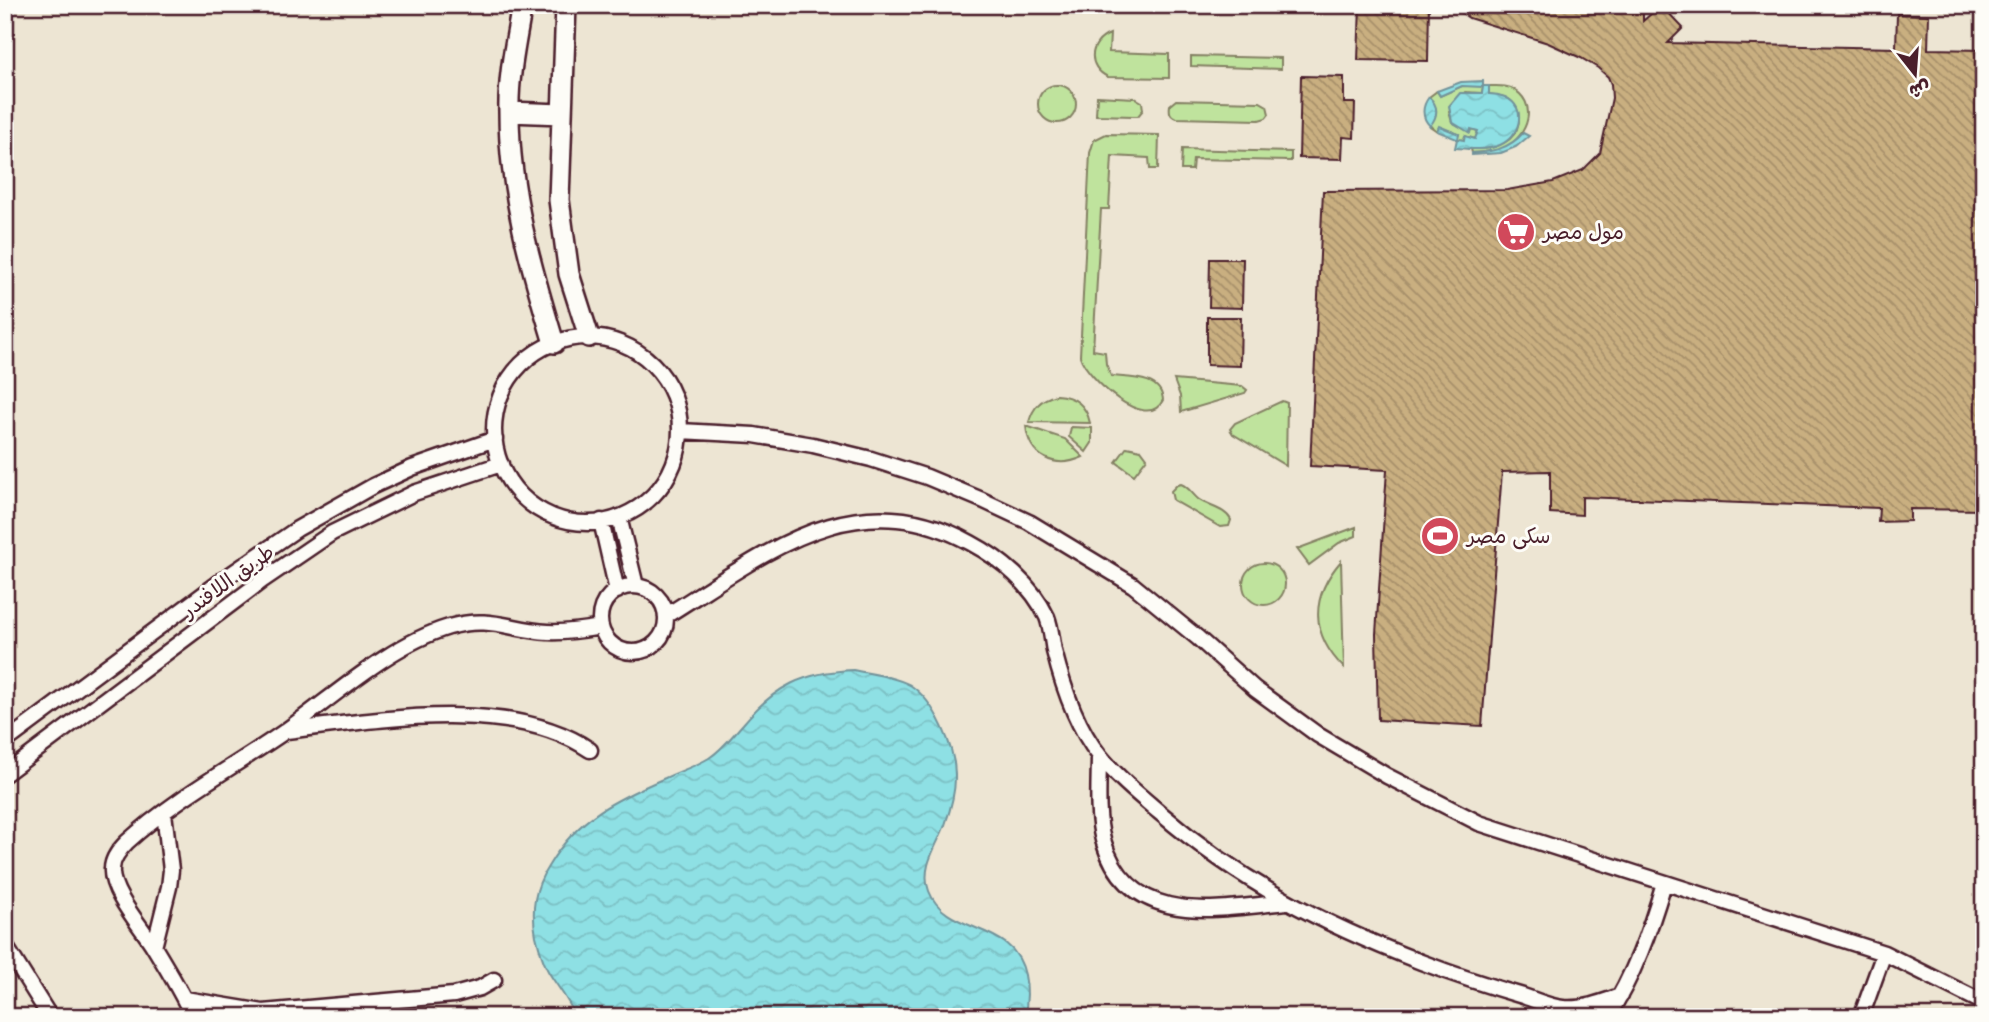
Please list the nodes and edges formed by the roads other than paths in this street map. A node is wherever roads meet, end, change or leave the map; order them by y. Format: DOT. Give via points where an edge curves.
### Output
graph roads {
  1 [pos="522,5"];
  2 [pos="566,5"];
  3 [pos="509,112"];
  4 [pos="562,114"];
  5 [pos="589,337"];
  6 [pos="554,343"];
  7 [pos="680,431"];
  8 [pos="495,439"];
  9 [pos="501,464"];
  10 [pos="619,517"];
  11 [pos="601,521"];
  12 [pos="636,586"];
  13 [pos="617,591"];
  14 [pos="667,615"];
  15 [pos="601,627"];
  16 [pos="285,731"];
  17 [pos="5,743"];
  18 [pos="590,750"];
  19 [pos="1099,755"];
  20 [pos="5,774"];
  21 [pos="164,813"];
  22 [pos="1664,883"];
  23 [pos="1286,902"];
  24 [pos="5,945"];
  25 [pos="154,947"];
  26 [pos="1884,953"];
  27 [pos="494,980"];
  28 [pos="1620,996"];
  29 [pos="185,999"];
  30 [pos="1984,1003"];
  31 [pos="347,1011"];
  32 [pos="1565,1013"];
  33 [pos="261,1015"];
  34 [pos="1608,1016"];
  35 [pos="50,1017"];
  36 [pos="193,1017"];
  37 [pos="1861,1017"];
  1 -- 3 [label="street" via="510,74"];
  2 -- 4 [label="street"];
  3 -- 4 [label="street"];
  3 -- 6 [label="street" via="517,203"];
  4 -- 5 [label="street" via="562,233 569,274"];
  5 -- 6 [label="street"];
  5 -- 7 [label="street" via="624,345 654,365 674,395"];
  6 -- 8 [label="street" via="528,359 508,382 496,409"];
  7 -- 10 [label="street" via="674,462 658,490"];
  7 -- 22 [label="street" via="754,435 813,445 882,462 982,500 1029,522 1133,585 1255,689 1318,735 1387,776 1479,823"];
  8 -- 9 [label="street"];
  8 -- 17 [label="street, طريق اللافندر" via="412,468 306,523"];
  9 -- 11 [label="street" via="517,491 541,510 570,521"];
  9 -- 20 [label="street, طريق اللافندر" via="414,493 332,533"];
  10 -- 11 [label="street"];
  10 -- 12 [label="street"];
  11 -- 13 [label="street"];
  12 -- 13 [label="street"];
  12 -- 14 [label="street" via="656,595"];
  13 -- 15 [label="street" via="605,602"];
  14 -- 15 [label="street" via="659,641 644,651 617,648"];
  14 -- 19 [label="street" via="806,532 866,518 928,524 985,550 1030,592 1047,618 1065,689"];
  15 -- 16 [label="street" via="548,632 474,622 431,632 387,657"];
  16 -- 18 [label="street" via="401,717 451,716 549,728"];
  16 -- 21 [label="street"];
  19 -- 23 [label="street" via="1187,835"];
  19 -- 23 [label="street" via="1103,840 1113,863 1149,899 1199,911"];
  21 -- 25 [label="street" via="171,870"];
  21 -- 25 [label="street" via="127,842 111,867 117,889"];
  22 -- 26 [label="street"];
  22 -- 28 [label="street" via="1643,947"];
  23 -- 32 [label="street" via="1410,958"];
  24 -- 35 [label="street"];
  25 -- 29 [label="street"];
  26 -- 30 [label="street"];
  26 -- 37 [label="street"];
  27 -- 31 [label="street" via="454,995"];
  28 -- 32 [label="street"];
  28 -- 34 [label="street"];
  29 -- 33 [label="street"];
  29 -- 36 [label="street"];
  31 -- 33 [label="street"];
}
